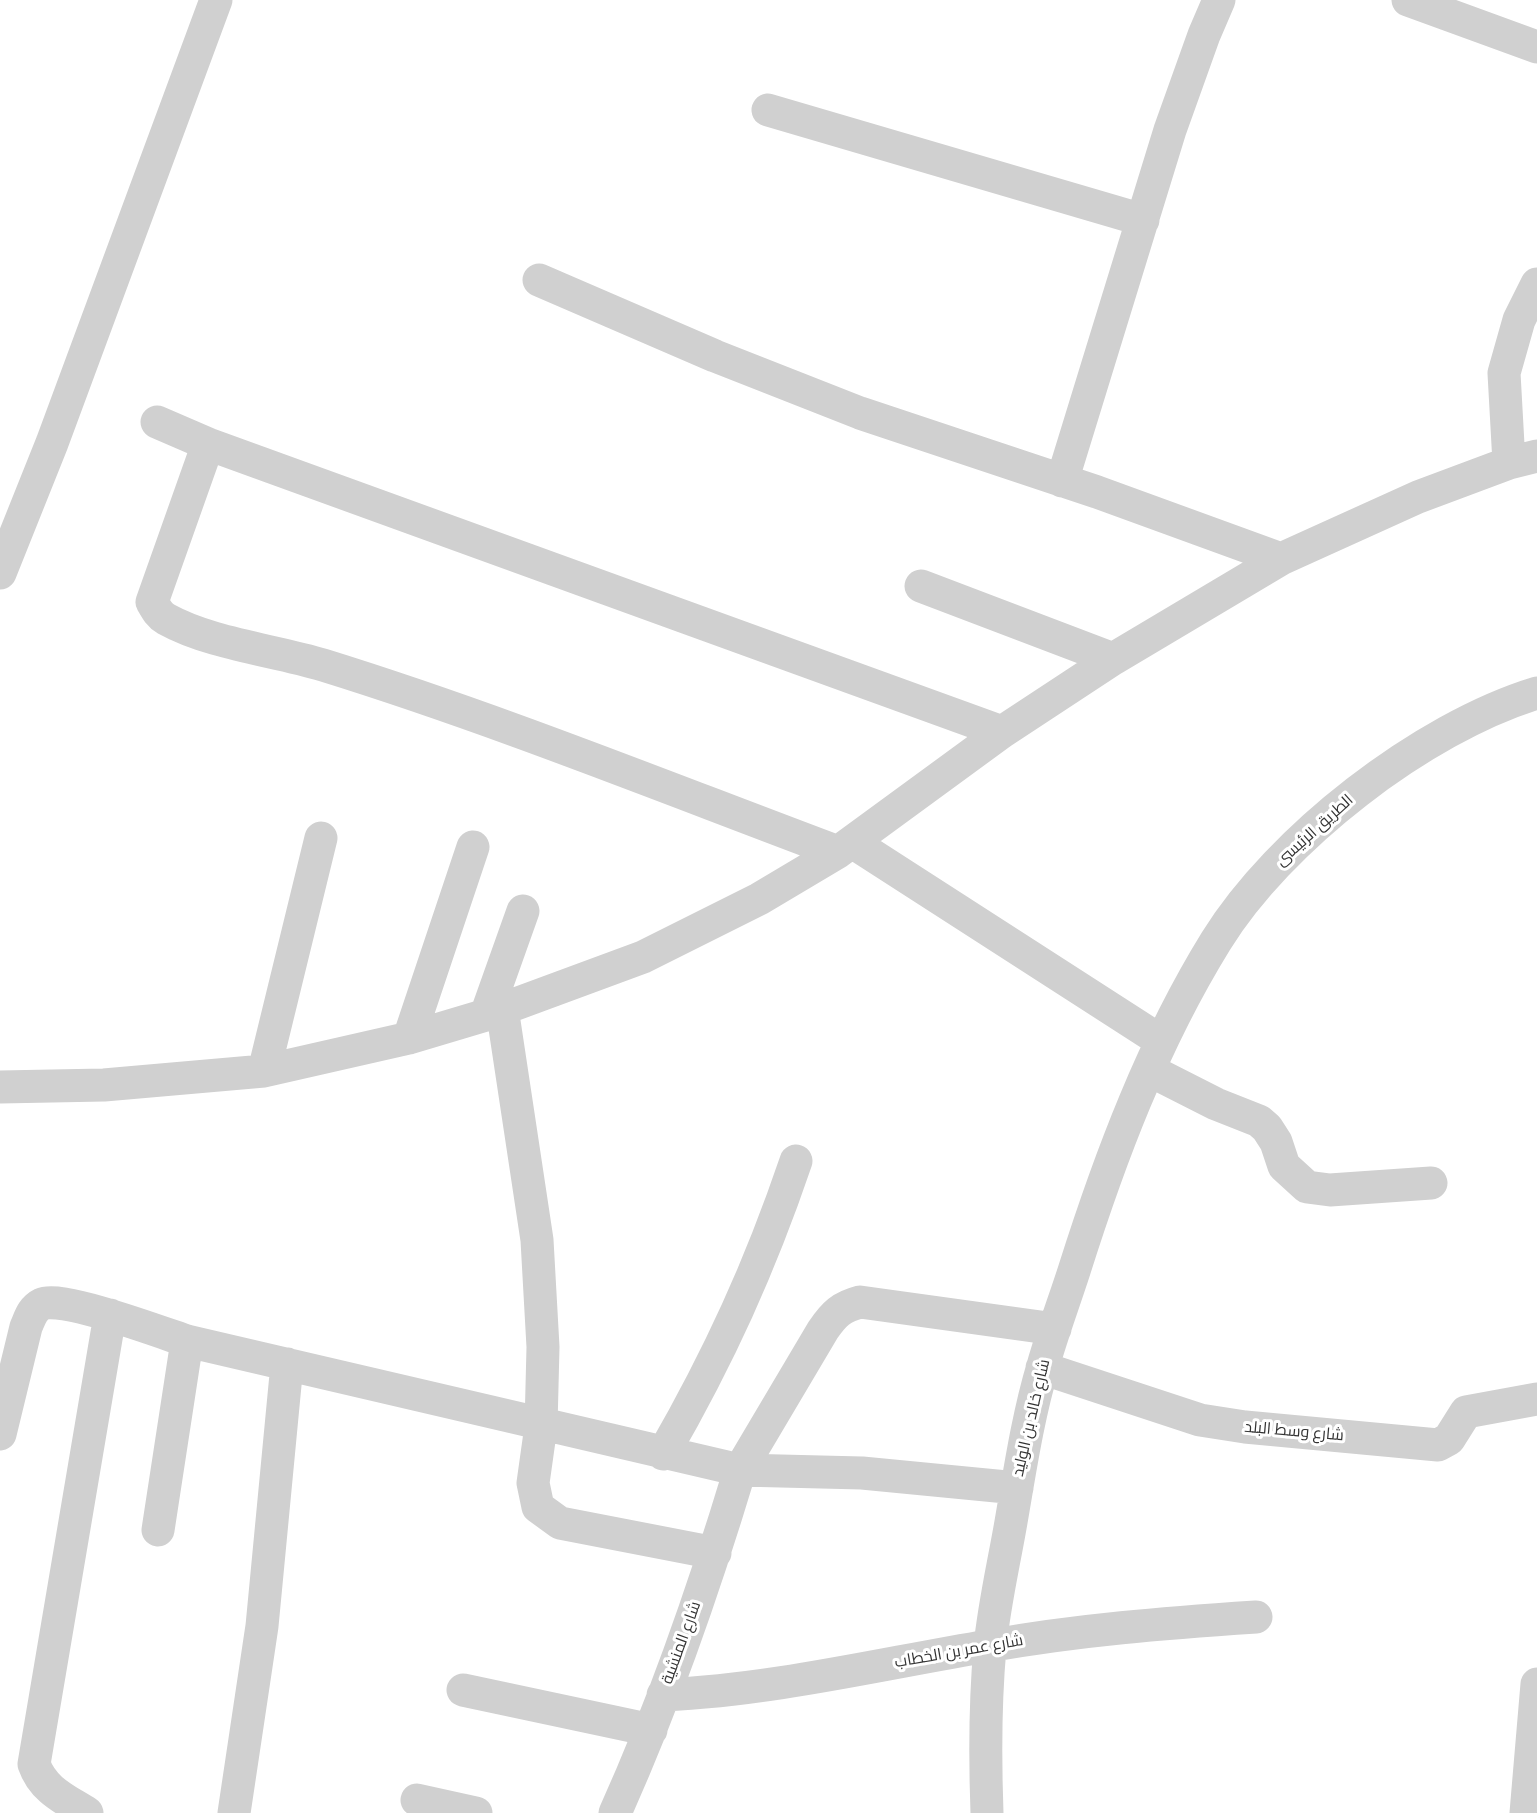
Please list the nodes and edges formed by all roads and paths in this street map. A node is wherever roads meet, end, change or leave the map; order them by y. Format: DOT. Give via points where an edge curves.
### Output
graph roads {
  1 [pos="216,0"];
  2 [pos="1219,0"];
  3 [pos="1408,0"];
  4 [pos="1537,47"];
  5 [pos="768,110"];
  6 [pos="1143,220"];
  7 [pos="539,280"];
  8 [pos="1537,284"];
  9 [pos="157,422"];
  10 [pos="208,444"];
  11 [pos="1523,459"];
  12 [pos="1062,481"];
  13 [pos="1281,559"];
  14 [pos="0,573"];
  15 [pos="921,586"];
  16 [pos="1113,658"];
  17 [pos="1537,693"];
  18 [pos="1002,732"];
  19 [pos="321,838"];
  20 [pos="473,847"];
  21 [pos="845,847"];
  22 [pos="523,911"];
  23 [pos="494,1012"];
  24 [pos="409,1038"];
  25 [pos="1155,1055"];
  26 [pos="264,1071"];
  27 [pos="0,1087"];
  28 [pos="796,1161"];
  29 [pos="1431,1183"];
  30 [pos="110,1315"];
  31 [pos="1055,1329"];
  32 [pos="187,1341"];
  33 [pos="287,1364"];
  34 [pos="1042,1368"];
  35 [pos="1537,1398"];
  36 [pos="541,1426"];
  37 [pos="0,1434"];
  38 [pos="663,1454"];
  39 [pos="740,1470"];
  40 [pos="1017,1488"];
  41 [pos="158,1530"];
  42 [pos="715,1553"];
  43 [pos="1256,1617"];
  44 [pos="990,1645"];
  45 [pos="1537,1684"];
  46 [pos="463,1690"];
  47 [pos="663,1695"];
  48 [pos="651,1730"];
  49 [pos="417,1800"];
  50 [pos="87,1813"];
  51 [pos="234,1813"];
  52 [pos="476,1813"];
  53 [pos="615,1813"];
  54 [pos="987,1813"];
  55 [pos="1526,1813"];
  1 -- 14 [label="street"];
  2 -- 6 [label="street" via="1170,130"];
  3 -- 4 [label="street"];
  5 -- 6 [label="street"];
  6 -- 12 [label="street"];
  7 -- 12 [label="street" via="860,413"];
  8 -- 11 [label="street" via="1519,320 1504,373 1504,417"];
  9 -- 10 [label="street"];
  10 -- 18 [label="street"];
  10 -- 21 [label="street" via="152,602 166,619 447,705"];
  11 -- 13 [label="street" via="1418,497"];
  12 -- 13 [label="street"];
  13 -- 16 [label="street"];
  15 -- 16 [label="street"];
  16 -- 18 [label="street"];
  17 -- 25 [label="street, الطريق الرئيسى" via="1455,728 1386,770 1323,819 1266,876 1217,939"];
  18 -- 21 [label="street"];
  19 -- 26 [label="street"];
  20 -- 24 [label="street"];
  21 -- 23 [label="street" via="759,898 643,957"];
  21 -- 25 [label="street"];
  22 -- 23 [label="street"];
  23 -- 24 [label="street"];
  23 -- 36 [label="street" via="537,1240 543,1347"];
  24 -- 26 [label="street"];
  25 -- 29 [label="street" via="1215,1104 1267,1128 1284,1166 1307,1187 1330,1190"];
  25 -- 31 [label="street, شارع خالد بن الوليد" via="1097,1197"];
  26 -- 27 [label="street" via="104,1085"];
  28 -- 38 [label="street" via="739,1312 704,1384"];
  30 -- 32 [label="street"];
  30 -- 37 [label="street" via="44,1303 34,1310 18,1353"];
  30 -- 50 [label="street" via="34,1764 39,1779"];
  31 -- 34 [label="street, شارع خالد بن الوليد"];
  31 -- 39 [label="street, شارع المنشية" via="860,1302 845,1306 823,1330"];
  32 -- 33 [label="street"];
  32 -- 41 [label="street"];
  33 -- 36 [label="street"];
  33 -- 51 [label="street" via="262,1626"];
  34 -- 35 [label="street, شارع وسط البلد" via="1200,1420 1438,1445 1449,1439 1466,1412"];
  34 -- 40 [label="street, شارع خالد بن الوليد"];
  36 -- 38 [label="street"];
  36 -- 42 [label="street" via="533,1483 538,1507 560,1522"];
  38 -- 39 [label="street"];
  39 -- 40 [label="street" via="862,1473"];
  39 -- 42 [label="street, شارع المنشية"];
  40 -- 44 [label="street, شارع خالد بن الوليد"];
  42 -- 47 [label="street, شارع المنشية"];
  43 -- 44 [label="street, شارع عمر بن الخطاب" via="1093,1630"];
  44 -- 47 [label="street, شارع عمر بن الخطاب" via="763,1687"];
  44 -- 54 [label="street, شارع خالد بن الوليد" via="985,1748"];
  45 -- 55 [label="street"];
  46 -- 48 [label="street"];
  47 -- 48 [label="street, شارع المنشية"];
  48 -- 53 [label="street, شارع المنشية"];
  49 -- 52 [label="street"];
}
